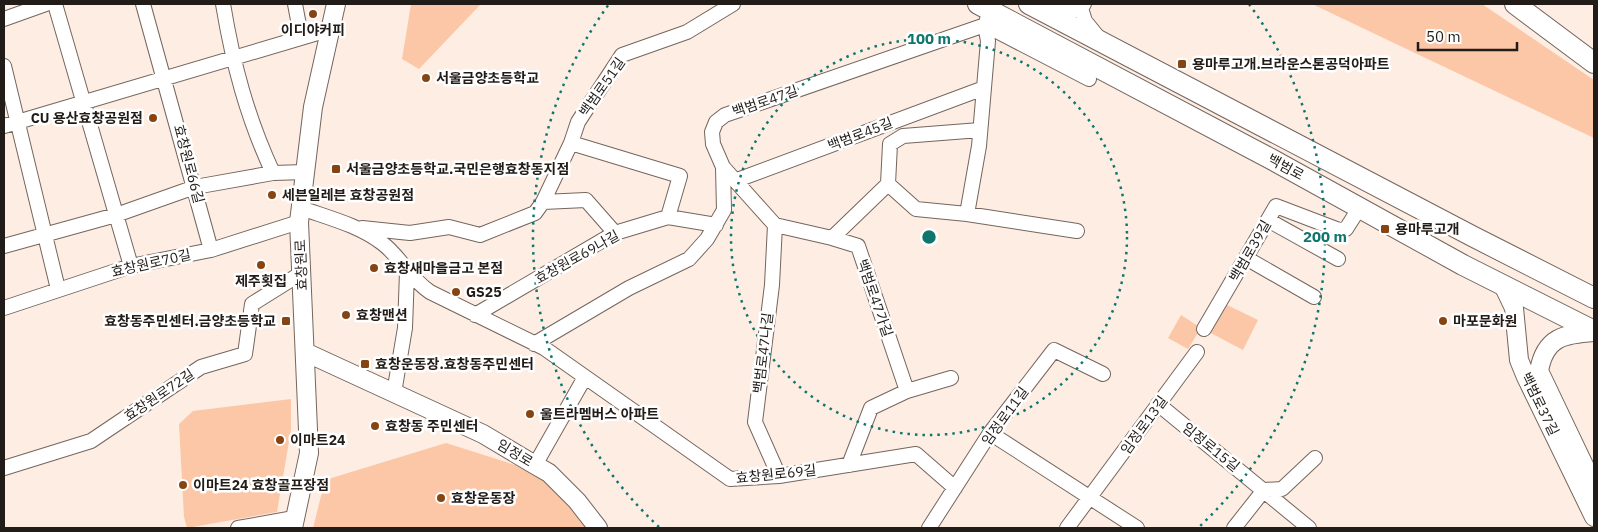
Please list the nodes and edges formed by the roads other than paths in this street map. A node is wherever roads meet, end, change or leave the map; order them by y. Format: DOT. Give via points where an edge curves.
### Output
graph roads {
  1 [pos="46,4"];
  2 [pos="55,4"];
  3 [pos="143,4"];
  4 [pos="223,4"];
  5 [pos="295,4"];
  6 [pos="336,4"];
  7 [pos="733,4"];
  8 [pos="1515,4"];
  9 [pos="1083,6"];
  10 [pos="1035,7"];
  11 [pos="987,11"];
  12 [pos="4,20"];
  13 [pos="331,29"];
  14 [pos="301,36"];
  15 [pos="1101,42"];
  16 [pos="232,57"];
  17 [pos="1594,62"];
  18 [pos="4,66"];
  19 [pos="165,78"];
  20 [pos="1089,80"];
  21 [pos="984,88"];
  22 [pos="84,102"];
  23 [pos="10,124"];
  24 [pos="980,130"];
  25 [pos="571,143"];
  26 [pos="723,166"];
  27 [pos="305,172"];
  28 [pos="273,173"];
  29 [pos="737,180"];
  30 [pos="888,184"];
  31 [pos="195,187"];
  32 [pos="544,202"];
  33 [pos="1360,207"];
  34 [pos="967,214"];
  35 [pos="300,215"];
  36 [pos="116,216"];
  37 [pos="668,217"];
  38 [pos="1268,220"];
  39 [pos="716,224"];
  40 [pos="776,225"];
  41 [pos="356,228"];
  42 [pos="1077,231"];
  43 [pos="615,233"];
  44 [pos="45,235"];
  45 [pos="1474,237"];
  46 [pos="832,238"];
  47 [pos="4,246"];
  48 [pos="212,250"];
  49 [pos="1246,258"];
  50 [pos="1338,259"];
  51 [pos="1463,265"];
  52 [pos="131,266"];
  53 [pos="407,272"];
  54 [pos="300,274"];
  55 [pos="1503,285"];
  56 [pos="58,289"];
  57 [pos="1314,297"];
  58 [pos="1594,298"];
  59 [pos="4,308"];
  60 [pos="475,314"];
  61 [pos="1204,330"];
  62 [pos="1594,332"];
  63 [pos="534,344"];
  64 [pos="305,352"];
  65 [pos="1197,352"];
  66 [pos="1103,374"];
  67 [pos="585,377"];
  68 [pos="951,378"];
  69 [pos="907,392"];
  70 [pos="394,393"];
  71 [pos="1158,404"];
  72 [pos="990,433"];
  73 [pos="1315,458"];
  74 [pos="535,465"];
  75 [pos="849,465"];
  76 [pos="4,468"];
  77 [pos="779,476"];
  78 [pos="1594,486"];
  79 [pos="955,488"];
  80 [pos="1264,490"];
  81 [pos="1091,497"];
  82 [pos="1594,517"];
  83 [pos="293,523"];
  84 [pos="238,528"];
  85 [pos="598,528"];
  86 [pos="929,528"];
  87 [pos="1067,528"];
  88 [pos="1137,528"];
  89 [pos="1234,528"];
  90 [pos="1309,528"];
  1 -- 12 [label="street"];
  2 -- 22 [label="street"];
  3 -- 19 [label="street, 효창원로66길"];
  4 -- 16 [label="street"];
  5 -- 14 [label="street"];
  6 -- 13 [label="street, 효창원로"];
  7 -- 25 [label="street, 백범로51길" via="687,32 622,55 578,122"];
  8 -- 17 [label="main road"];
  9 -- 10 [label="street, 백범로" via="1061,12"];
  9 -- 15 [label="street, 백범로" via="1085,20"];
  10 -- 15 [label="main road, 백범로"];
  11 -- 20 [label="street"];
  11 -- 21 [label="street"];
  11 -- 26 [label="street, 백범로47길" via="725,114 716,122 712,132 713,144"];
  11 -- 33 [label="main road, 백범로"];
  13 -- 14 [label="street"];
  13 -- 27 [label="street, 효창원로" via="313,107"];
  14 -- 16 [label="street"];
  15 -- 45 [label="main road, 백범로"];
  16 -- 19 [label="street"];
  16 -- 28 [label="street" via="256,137"];
  18 -- 23 [label="street"];
  19 -- 22 [label="street"];
  19 -- 31 [label="street, 효창원로66길"];
  21 -- 24 [label="street"];
  21 -- 29 [label="street, 백범로45길"];
  22 -- 23 [label="street"];
  22 -- 36 [label="street"];
  23 -- 44 [label="street"];
  24 -- 30 [label="street, 백범로45길" via="903,136 890,144"];
  24 -- 34 [label="street"];
  25 -- 32 [label="street, 백범로51길"];
  25 -- 37 [label="street" via="680,176"];
  26 -- 29 [label="street"];
  26 -- 39 [label="street, 백범로47길" via="724,210"];
  27 -- 28 [label="street"];
  27 -- 35 [label="street, 효창원로"];
  28 -- 31 [label="street"];
  29 -- 40 [label="street"];
  30 -- 34 [label="street" via="916,209"];
  30 -- 46 [label="street"];
  31 -- 36 [label="street"];
  31 -- 48 [label="street, 효창원로66길"];
  32 -- 41 [label="street" via="535,213 480,235 449,227 410,233"];
  32 -- 43 [label="street" via="586,200"];
  33 -- 38 [label="street, 백범로39길" via="1346,229 1339,230 1276,206"];
  33 -- 51 [label="main road, 백범로"];
  34 -- 42 [label="street"];
  35 -- 41 [label="street, 효창원로69길"];
  35 -- 48 [label="street, 효창원로70길"];
  35 -- 54 [label="street, 효창원로"];
  36 -- 44 [label="street"];
  36 -- 52 [label="street"];
  37 -- 39 [label="street, 효창원로69나길"];
  37 -- 43 [label="street, 효창원로69나길"];
  38 -- 49 [label="street, 백범로39길"];
  38 -- 50 [label="street"];
  39 -- 63 [label="street, 백범로47길" via="689,259 630,288"];
  40 -- 46 [label="street, 백범로47가길"];
  40 -- 77 [label="street, 백범로47나길" via="755,422"];
  41 -- 53 [label="street, 효창원로69길" via="384,244"];
  43 -- 60 [label="street, 효창원로69나길"];
  44 -- 47 [label="street"];
  44 -- 56 [label="street"];
  45 -- 51 [label="main road" via="1459,239 1453,249"];
  45 -- 58 [label="main road, 백범로"];
  46 -- 69 [label="street, 백범로47가길" via="858,246"];
  48 -- 52 [label="street, 효창원로70길"];
  49 -- 57 [label="street"];
  49 -- 61 [label="street, 백범로39길"];
  51 -- 55 [label="main road, 백범로"];
  52 -- 56 [label="street, 효창원로70길"];
  53 -- 60 [label="street, 효창원로69길" via="430,292"];
  53 -- 70 [label="street" via="405,328"];
  54 -- 64 [label="street, 효창원로"];
  54 -- 76 [label="street, 효창원로72길" via="252,304 245,354 201,367 91,442"];
  55 -- 62 [label="main road, 백범로"];
  55 -- 82 [label="street, 백범로37길" via="1514,308 1519,360"];
  56 -- 59 [label="street, 효창원로70길"];
  60 -- 63 [label="street, 효창원로69길"];
  62 -- 78 [label="street, 백범로37길" via="1569,334 1552,342 1542,356 1539,371"];
  63 -- 67 [label="street, 효창원로69길"];
  64 -- 70 [label="street, 임정로"];
  64 -- 83 [label="street, 효창원로" via="309,453"];
  65 -- 71 [label="street, 임정로13길"];
  66 -- 72 [label="street, 임정로11길" via="1054,350"];
  67 -- 74 [label="street"];
  67 -- 77 [label="street, 효창원로69길" via="730,479"];
  68 -- 69 [label="street"];
  69 -- 75 [label="street" via="871,408"];
  70 -- 74 [label="street, 임정로" via="483,434"];
  71 -- 80 [label="street, 임정로15길"];
  71 -- 81 [label="street, 임정로13길"];
  72 -- 79 [label="street, 임정로11길"];
  72 -- 81 [label="street"];
  73 -- 80 [label="street" via="1282,489"];
  74 -- 85 [label="street, 임정로" via="549,473 577,501"];
  75 -- 77 [label="street, 효창원로69길"];
  75 -- 79 [label="street, 효창원로69길" via="916,454"];
  79 -- 86 [label="street, 임정로11길"];
  80 -- 89 [label="street"];
  80 -- 90 [label="street, 임정로15길"];
  81 -- 87 [label="street, 임정로13길"];
  81 -- 88 [label="street"];
  83 -- 84 [label="street"];
}
